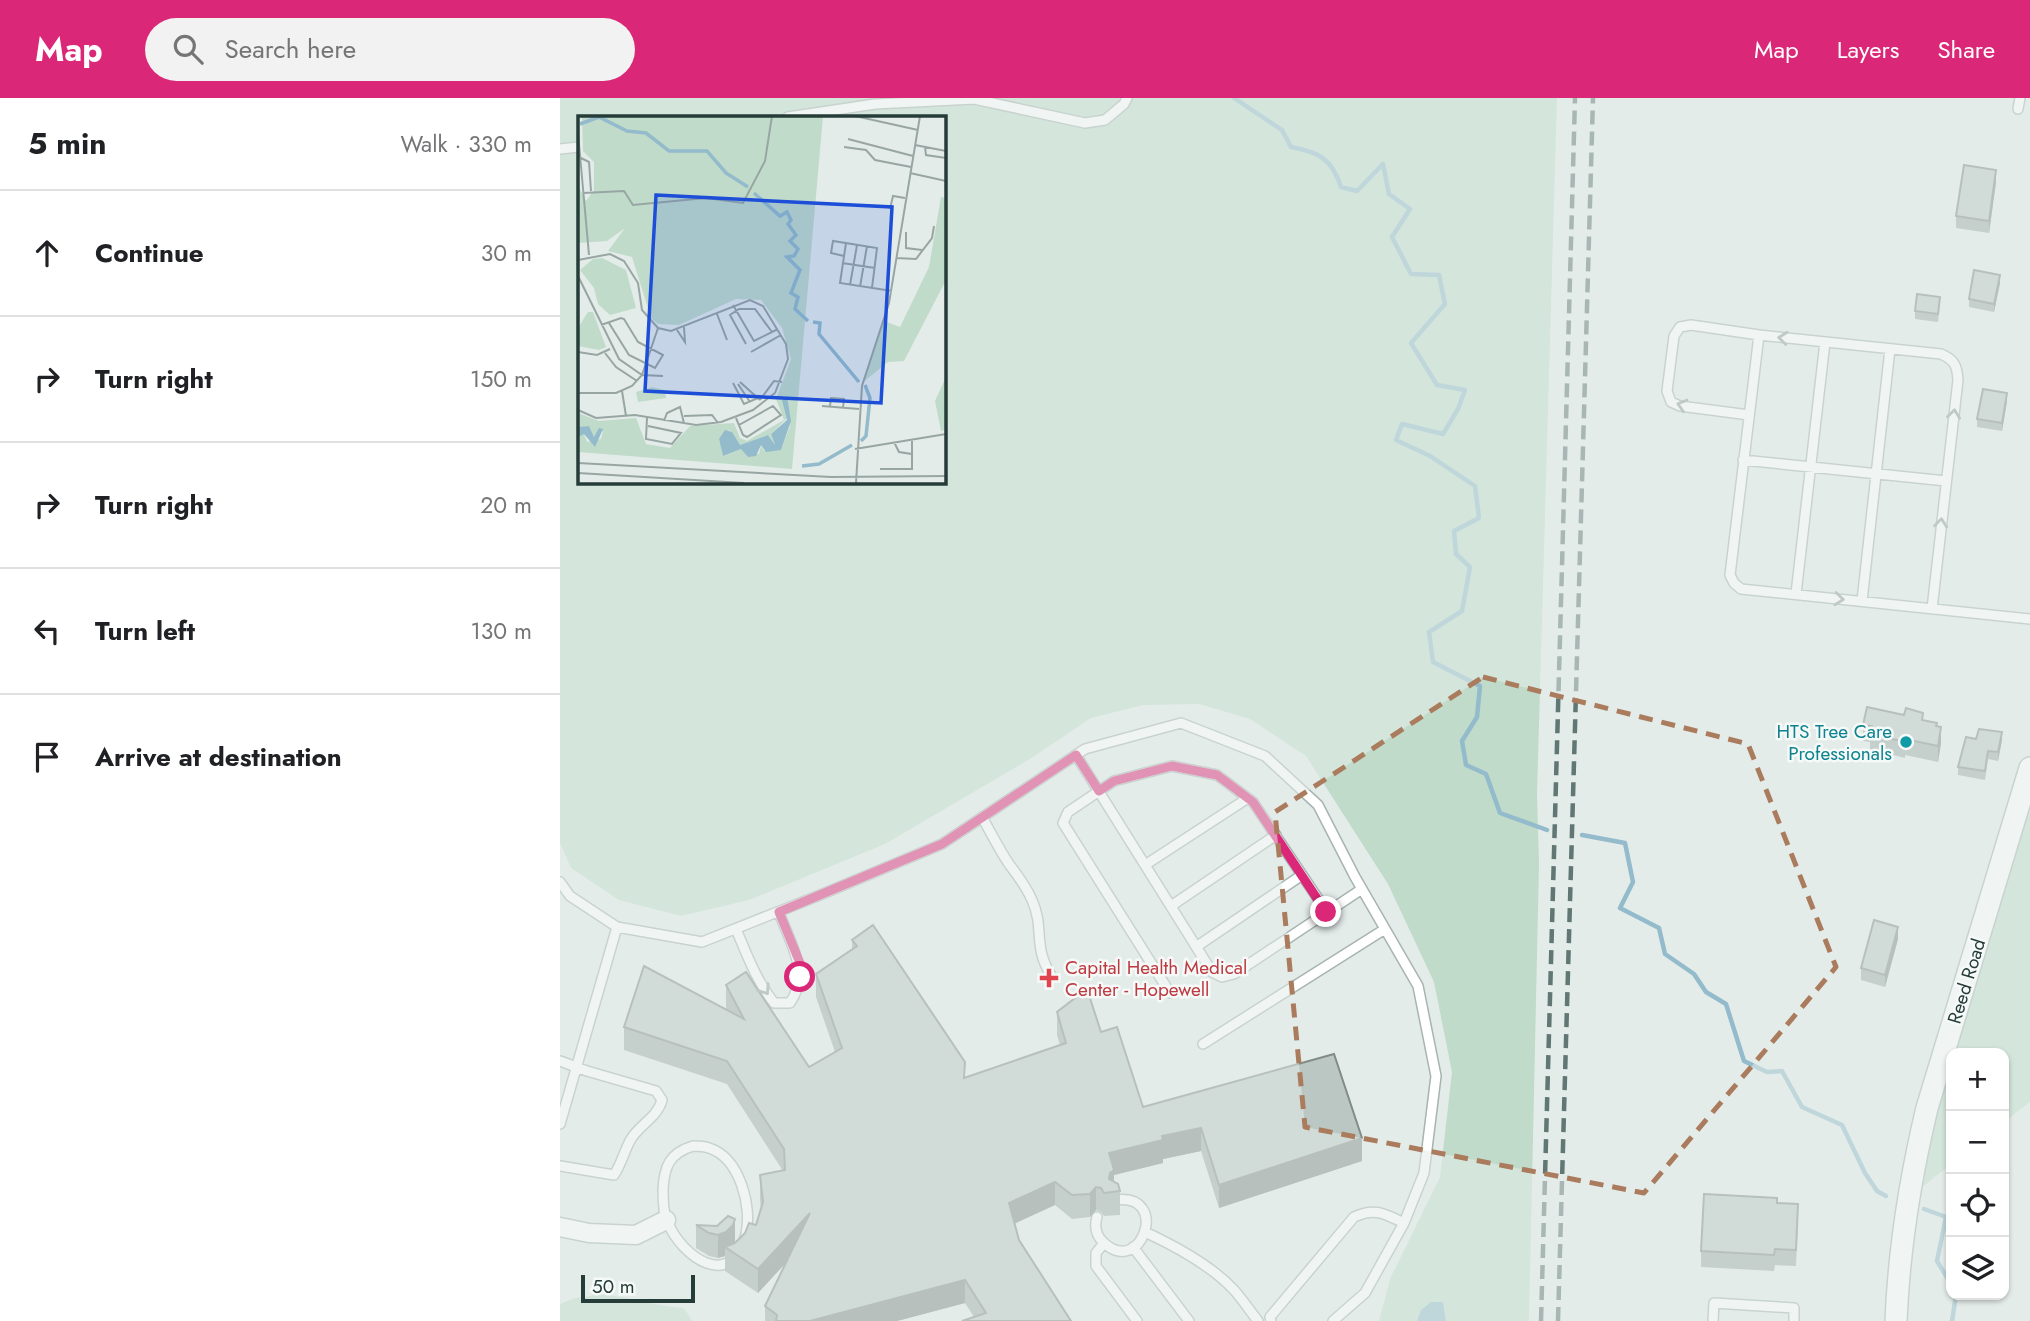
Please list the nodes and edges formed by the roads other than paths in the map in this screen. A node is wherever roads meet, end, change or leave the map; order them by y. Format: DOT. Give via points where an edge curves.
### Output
graph roads {
  1 [pos="1127,98"];
  2 [pos="2020,98"];
  3 [pos="2018,109"];
  4 [pos="795,116"];
  5 [pos="578,147"];
  6 [pos="560,149"];
  7 [pos="1759,335"];
  8 [pos="1825,342"];
  9 [pos="1890,349"];
  10 [pos="1749,415"];
  11 [pos="1743,460"];
  12 [pos="1811,467"];
  13 [pos="1876,474"];
  14 [pos="1946,481"];
  15 [pos="1796,594"];
  16 [pos="1862,601"];
  17 [pos="1932,609"];
  18 [pos="2030,619"];
  19 [pos="1076,755"];
  20 [pos="2030,768"];
  21 [pos="1099,791"];
  22 [pos="1248,797"];
  23 [pos="982,817"];
  24 [pos="1276,835"];
  25 [pos="1145,865"];
  26 [pos="1302,875"];
  27 [pos="560,882"];
  28 [pos="1362,889"];
  29 [pos="1171,906"];
  30 [pos="779,912"];
  31 [pos="1326,912"];
  32 [pos="617,927"];
  33 [pos="736,929"];
  34 [pos="1385,929"];
  35 [pos="1196,947"];
  36 [pos="1052,977"];
  37 [pos="1170,993"];
  38 [pos="1203,1044"];
  39 [pos="560,1061"];
  40 [pos="576,1067"];
  41 [pos="560,1124"];
  42 [pos="560,1166"];
  43 [pos="1116,1200"];
  44 [pos="1097,1217"];
  45 [pos="666,1220"];
  46 [pos="1404,1223"];
  47 [pos="560,1227"];
  48 [pos="1145,1232"];
  49 [pos="1104,1243"];
  50 [pos="1133,1247"];
  51 [pos="1137,1321"];
  52 [pos="1189,1321"];
  53 [pos="1258,1321"];
  54 [pos="1271,1321"];
  55 [pos="1333,1321"];
  56 [pos="1713,1321"];
  57 [pos="1794,1321"];
  58 [pos="1896,1321"];
  1 -- 4 [label="lane" via="1105,120 1084,122 974,99 875,104"];
  2 -- 3 [label="lane"];
  5 -- 6 [label="lane"];
  8 -- 7 [label="lane, one-way"];
  7 -- 10 [label="lane"];
  10 -- 7 [label="lane, one-way" via="1671,402 1667,391 1670,364 1680,327"];
  8 -- 9 [label="lane"];
  8 -- 12 [label="lane"];
  9 -- 13 [label="lane"];
  14 -- 9 [label="lane, one-way" via="1957,367 1941,354"];
  10 -- 11 [label="lane"];
  11 -- 12 [label="lane"];
  11 -- 15 [label="lane" via="1730,575 1741,589"];
  12 -- 13 [label="lane"];
  12 -- 15 [label="lane"];
  13 -- 14 [label="lane"];
  13 -- 16 [label="lane"];
  17 -- 14 [label="lane, one-way"];
  15 -- 16 [label="lane, one-way"];
  16 -- 17 [label="lane"];
  17 -- 18 [label="lane"];
  19 -- 21 [label="lane"];
  19 -- 23 [label="lane"];
  19 -- 28 [label="lane" via="1181,723 1265,756 1318,805"];
  20 -- 58 [label="street, Reed Road" via="1913,1163"];
  21 -- 22 [label="lane" via="1114,781 1172,766 1217,775"];
  21 -- 25 [label="lane"];
  21 -- 37 [label="lane" via="1068,812 1063,823"];
  22 -- 24 [label="lane"];
  22 -- 25 [label="lane"];
  23 -- 30 [label="lane" via="942,844"];
  23 -- 36 [label="lane" via="1033,902 1039,950"];
  24 -- 26 [label="lane"];
  24 -- 29 [label="lane"];
  25 -- 29 [label="lane"];
  26 -- 31 [label="lane"];
  26 -- 35 [label="lane"];
  27 -- 32 [label="lane" via="570,896"];
  28 -- 31 [label="lane"];
  28 -- 34 [label="lane"];
  29 -- 35 [label="lane"];
  30 -- 33 [label="lane"];
  33 -- 30 [label="lane, one-way" via="763,989 774,1003 790,1003 799,990 800,963"];
  31 -- 35 [label="lane" via="1234,974 1222,977 1212,972"];
  32 -- 33 [label="lane" via="702,942"];
  32 -- 40 [label="lane"];
  34 -- 38 [label="lane"];
  34 -- 46 [label="lane" via="1418,986 1436,1076 1424,1173"];
  39 -- 40 [label="lane"];
  40 -- 41 [label="lane"];
  40 -- 42 [label="lane" via="656,1091 662,1100 659,1110 631,1139 614,1175"];
  43 -- 48 [label="lane" via="1141,1208"];
  44 -- 49 [label="lane" via="1098,1237"];
  45 -- 45 [label="lane" via="677,1240 712,1266 732,1262 741,1251 747,1229 746,1198 730,1165 709,1147 678,1150 670,1161 664,1179"];
  45 -- 47 [label="street" via="636,1235"];
  46 -- 54 [label="lane" via="1380,1212 1354,1217"];
  46 -- 55 [label="lane" via="1365,1293"];
  48 -- 50 [label="lane"];
  48 -- 53 [label="lane" via="1171,1244 1233,1289"];
  49 -- 50 [label="lane" via="1118,1251"];
  49 -- 51 [label="lane" via="1096,1254 1096,1266"];
  50 -- 52 [label="lane"];
  56 -- 57 [label="lane" via="1714,1303 1794,1308"];
}
